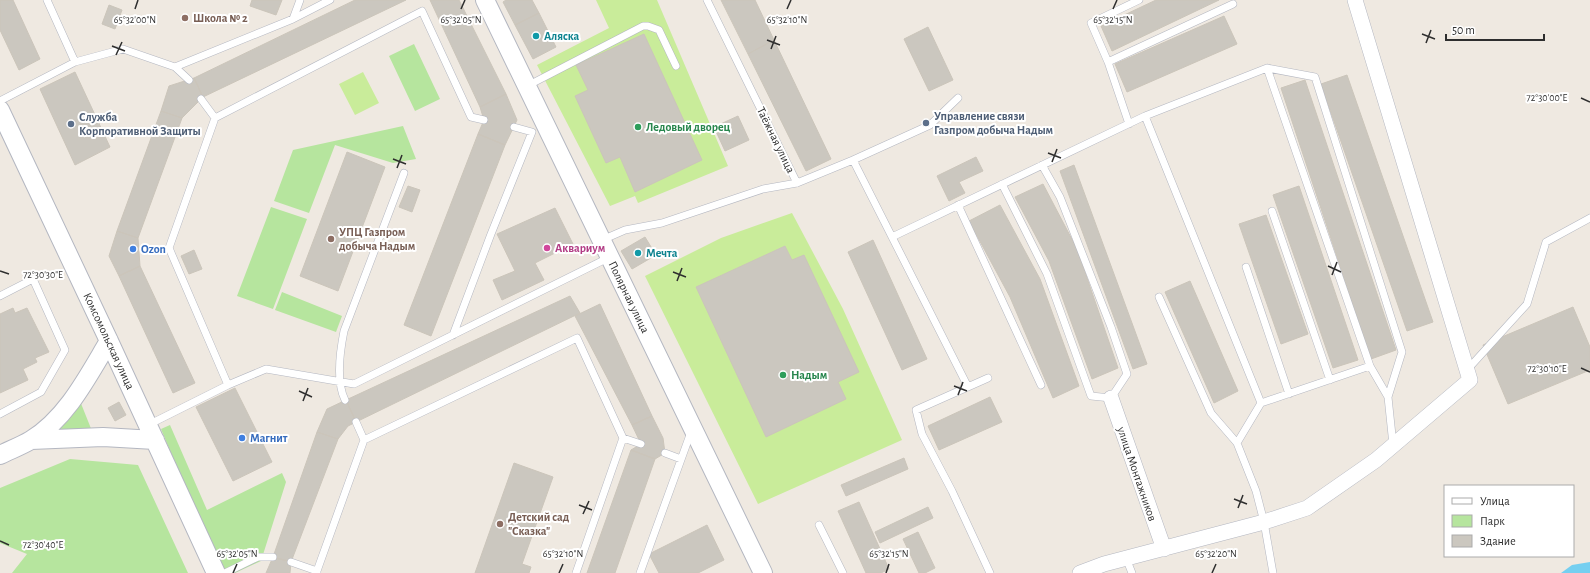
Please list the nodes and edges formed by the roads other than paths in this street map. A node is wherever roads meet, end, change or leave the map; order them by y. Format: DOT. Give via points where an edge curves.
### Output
graph roads {
  1 [pos="47,0"];
  2 [pos="300,0"];
  3 [pos="330,0"];
  4 [pos="485,0"];
  5 [pos="707,0"];
  6 [pos="1139,0"];
  7 [pos="1355,0"];
  8 [pos="1233,4"];
  9 [pos="293,19"];
  10 [pos="75,62"];
  11 [pos="1108,62"];
  12 [pos="676,66"];
  13 [pos="175,67"];
  14 [pos="1267,68"];
  15 [pos="189,80"];
  16 [pos="527,86"];
  17 [pos="958,98"];
  18 [pos="201,100"];
  19 [pos="0,101"];
  20 [pos="0,110"];
  21 [pos="1145,116"];
  22 [pos="215,118"];
  23 [pos="484,120"];
  24 [pos="1129,124"];
  25 [pos="514,127"];
  26 [pos="539,128"];
  27 [pos="853,160"];
  28 [pos="1042,165"];
  29 [pos="404,173"];
  30 [pos="797,183"];
  31 [pos="1002,184"];
  32 [pos="958,205"];
  33 [pos="1272,211"];
  34 [pos="1590,218"];
  35 [pos="892,237"];
  36 [pos="601,240"];
  37 [pos="610,258"];
  38 [pos="1246,267"];
  39 [pos="0,296"];
  40 [pos="1159,297"];
  41 [pos="453,335"];
  42 [pos="109,341"];
  43 [pos="1370,366"];
  44 [pos="1467,370"];
  45 [pos="988,378"];
  46 [pos="1330,380"];
  47 [pos="341,382"];
  48 [pos="228,385"];
  49 [pos="1041,385"];
  50 [pos="968,387"];
  51 [pos="1290,394"];
  52 [pos="1388,397"];
  53 [pos="1111,398"];
  54 [pos="345,400"];
  55 [pos="1261,403"];
  56 [pos="0,414"];
  57 [pos="356,422"];
  58 [pos="692,428"];
  59 [pos="151,432"];
  60 [pos="623,438"];
  61 [pos="31,440"];
  62 [pos="364,440"];
  63 [pos="1237,443"];
  64 [pos="641,444"];
  65 [pos="1393,445"];
  66 [pos="665,453"];
  67 [pos="0,455"];
  68 [pos="681,459"];
  69 [pos="1264,522"];
  70 [pos="819,525"];
  71 [pos="1164,549"];
  72 [pos="273,557"];
  73 [pos="1126,558"];
  74 [pos="291,562"];
  75 [pos="317,572"];
  76 [pos="216,573"];
  77 [pos="225,573"];
  78 [pos="576,573"];
  79 [pos="640,573"];
  80 [pos="763,573"];
  81 [pos="843,573"];
  82 [pos="990,573"];
  83 [pos="1080,573"];
  84 [pos="1132,573"];
  85 [pos="1273,573"];
  1 -- 10 [label="lane"];
  2 -- 9 [label="lane"];
  3 -- 9 [label="lane"];
  4 -- 16 [label="street, Полярная улица"];
  5 -- 30 [label="lane, Таёжная улица"];
  6 -- 11 [label="lane" via="1091,23"];
  7 -- 44 [label="street"];
  8 -- 11 [label="lane"];
  9 -- 13 [label="lane"];
  10 -- 13 [label="lane" via="123,49"];
  10 -- 19 [label="lane"];
  11 -- 24 [label="lane"];
  12 -- 16 [label="lane" via="659,30 643,26"];
  13 -- 15 [label="lane"];
  14 -- 21 [label="lane"];
  14 -- 43 [label="lane"];
  14 -- 52 [label="lane" via="1315,77 1402,352"];
  16 -- 26 [label="street, Полярная улица"];
  17 -- 27 [label="lane" via="930,126"];
  18 -- 22 [label="lane"];
  20 -- 42 [label="street, Комсомольская улица"];
  21 -- 24 [label="lane"];
  21 -- 55 [label="lane"];
  22 -- 23 [label="lane" via="422,11 471,117"];
  22 -- 48 [label="lane" via="169,248"];
  24 -- 28 [label="lane"];
  25 -- 26 [label="lane"];
  26 -- 36 [label="street, Полярная улица"];
  26 -- 41 [label="lane" via="491,234"];
  27 -- 30 [label="lane"];
  27 -- 35 [label="lane"];
  28 -- 31 [label="lane"];
  28 -- 53 [label="lane" via="1060,197 1127,374"];
  29 -- 47 [label="lane" via="344,331 340,350"];
  30 -- 36 [label="lane, Таёжная улица" via="763,189 662,223 626,230"];
  31 -- 32 [label="lane"];
  31 -- 53 [label="lane" via="1047,274 1091,396"];
  32 -- 35 [label="lane"];
  32 -- 49 [label="lane"];
  33 -- 46 [label="lane"];
  34 -- 44 [label="lane" via="1546,242 1527,304"];
  35 -- 50 [label="lane"];
  36 -- 37 [label="street, Полярная улица"];
  37 -- 41 [label="lane"];
  37 -- 58 [label="street, Полярная улица"];
  38 -- 51 [label="lane"];
  39 -- 56 [label="lane" via="33,280 65,350 42,392"];
  40 -- 63 [label="lane" via="1211,413"];
  41 -- 47 [label="lane" via="354,384"];
  42 -- 59 [label="street, Комсомольская улица"];
  42 -- 61 [label="street" via="68,405 52,424"];
  43 -- 46 [label="lane"];
  43 -- 52 [label="lane"];
  44 -- 65 [label="street" via="1470,380"];
  45 -- 50 [label="lane"];
  46 -- 51 [label="lane"];
  47 -- 48 [label="lane" via="266,369"];
  47 -- 54 [label="lane" via="341,392"];
  48 -- 59 [label="lane"];
  50 -- 82 [label="lane" via="916,410 922,434"];
  51 -- 55 [label="lane"];
  52 -- 65 [label="lane"];
  53 -- 71 [label="street, улица Монтажников"];
  55 -- 63 [label="lane"];
  57 -- 62 [label="lane"];
  58 -- 68 [label="lane"];
  58 -- 80 [label="street, Полярная улица"];
  59 -- 61 [label="street"];
  59 -- 76 [label="street, Комсомольская улица"];
  60 -- 62 [label="lane" via="577,338"];
  60 -- 64 [label="lane"];
  60 -- 78 [label="lane"];
  61 -- 67 [label="street"];
  62 -- 75 [label="lane"];
  63 -- 69 [label="lane" via="1256,491"];
  65 -- 69 [label="street" via="1376,460 1307,508"];
  66 -- 68 [label="lane"];
  68 -- 79 [label="lane"];
  69 -- 71 [label="street"];
  69 -- 85 [label="lane"];
  70 -- 81 [label="lane"];
  71 -- 73 [label="street"];
  72 -- 77 [label="lane" via="258,557"];
  73 -- 83 [label="street"];
  73 -- 84 [label="lane"];
  74 -- 75 [label="lane"];
}
